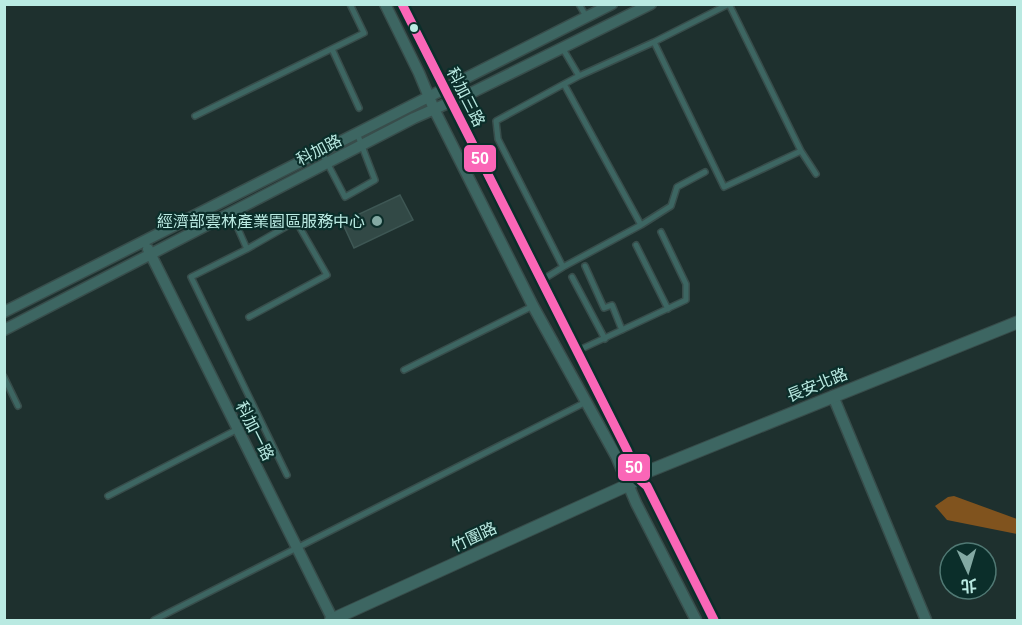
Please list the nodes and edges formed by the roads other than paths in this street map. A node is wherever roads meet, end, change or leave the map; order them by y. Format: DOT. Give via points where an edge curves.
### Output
graph roads {
  1 [pos="350,4"];
  2 [pos="385,4"];
  3 [pos="402,4"];
  4 [pos="579,4"];
  5 [pos="612,4"];
  6 [pos="651,4"];
  7 [pos="586,18"];
  8 [pos="654,42"];
  9 [pos="332,49"];
  10 [pos="563,49"];
  11 [pos="579,76"];
  12 [pos="564,84"];
  13 [pos="445,88"];
  14 [pos="428,96"];
  15 [pos="451,100"];
  16 [pos="358,108"];
  17 [pos="434,109"];
  18 [pos="195,116"];
  19 [pos="357,133"];
  20 [pos="362,145"];
  21 [pos="321,151"];
  22 [pos="801,151"];
  23 [pos="328,163"];
  24 [pos="705,171"];
  25 [pos="816,174"];
  26 [pos="231,213"];
  27 [pos="641,225"];
  28 [pos="661,232"];
  29 [pos="144,241"];
  30 [pos="636,245"];
  31 [pos="247,249"];
  32 [pos="151,255"];
  33 [pos="585,266"];
  34 [pos="563,267"];
  35 [pos="572,277"];
  36 [pos="542,280"];
  37 [pos="533,306"];
  38 [pos="668,309"];
  39 [pos="4,312"];
  40 [pos="249,317"];
  41 [pos="1017,322"];
  42 [pos="4,330"];
  43 [pos="622,330"];
  44 [pos="605,339"];
  45 [pos="577,351"];
  46 [pos="404,370"];
  47 [pos="4,377"];
  48 [pos="834,396"];
  49 [pos="586,402"];
  50 [pos="18,406"];
  51 [pos="238,429"];
  52 [pos="287,475"];
  53 [pos="632,482"];
  54 [pos="108,496"];
  55 [pos="298,548"];
  56 [pos="332,620"];
  57 [pos="154,621"];
  58 [pos="696,621"];
  59 [pos="714,621"];
  60 [pos="926,621"];
  1 -- 9 [label="lane" via="364,33"];
  2 -- 14 [label="street, 科加三路"];
  3 -- 13 [label="street, 科加三路"];
  4 -- 7 [label="lane"];
  5 -- 7 [label="street, 科加路"];
  6 -- 10 [label="street, 科加路"];
  7 -- 13 [label="street, 科加路"];
  8 -- 11 [label="lane"];
  8 -- 22 [label="lane" via="724,187"];
  8 -- 22 [label="lane" via="729,4"];
  9 -- 16 [label="lane"];
  9 -- 18 [label="lane"];
  10 -- 11 [label="lane"];
  10 -- 15 [label="street, 科加路"];
  11 -- 12 [label="lane"];
  12 -- 27 [label="lane"];
  12 -- 34 [label="lane" via="496,121 498,139"];
  13 -- 14 [label="street, 科加路"];
  13 -- 15 [label="street, 科加三路"];
  14 -- 17 [label="street, 科加三路"];
  14 -- 19 [label="street, 科加路"];
  15 -- 17 [label="street, 科加路"];
  15 -- 36 [label="street, 科加三路"];
  17 -- 20 [label="street, 科加路"];
  17 -- 37 [label="street, 科加三路"];
  19 -- 20 [label="lane"];
  19 -- 21 [label="street, 科加路"];
  20 -- 23 [label="street, 科加路"];
  20 -- 23 [label="lane" via="375,180 345,197"];
  21 -- 23 [label="lane"];
  21 -- 29 [label="street, 科加路"];
  22 -- 25 [label="lane"];
  23 -- 26 [label="street, 科加路"];
  24 -- 27 [label="lane" via="677,187 671,206"];
  26 -- 31 [label="lane"];
  26 -- 32 [label="street, 科加路"];
  27 -- 34 [label="lane"];
  28 -- 38 [label="lane" via="686,284 686,300"];
  29 -- 32 [label="street, 科加一路"];
  29 -- 39 [label="street, 科加路"];
  30 -- 38 [label="lane"];
  31 -- 40 [label="lane" via="296,221 327,275"];
  31 -- 52 [label="lane" via="192,277"];
  32 -- 42 [label="street, 科加路"];
  32 -- 51 [label="street, 科加一路"];
  33 -- 43 [label="lane" via="604,308 612,305"];
  34 -- 36 [label="lane"];
  35 -- 44 [label="lane"];
  36 -- 45 [label="street, 科加三路"];
  37 -- 46 [label="lane"];
  37 -- 49 [label="street, 科加三路"];
  38 -- 43 [label="lane"];
  41 -- 48 [label="street, 長安北路"];
  43 -- 44 [label="lane"];
  44 -- 45 [label="lane"];
  45 -- 53 [label="street, 科加三路"];
  47 -- 50 [label="lane"];
  48 -- 53 [label="street, 長安北路" via="650,471"];
  48 -- 60 [label="street"];
  49 -- 53 [label="street, 科加三路"];
  49 -- 55 [label="lane"];
  51 -- 54 [label="lane"];
  51 -- 55 [label="street, 科加一路"];
  53 -- 56 [label="street, 竹圍路"];
  53 -- 58 [label="street, 科加三路"];
  53 -- 59 [label="street, 科加三路" via="647,486"];
  55 -- 56 [label="street, 科加一路"];
  55 -- 57 [label="lane"];
}
